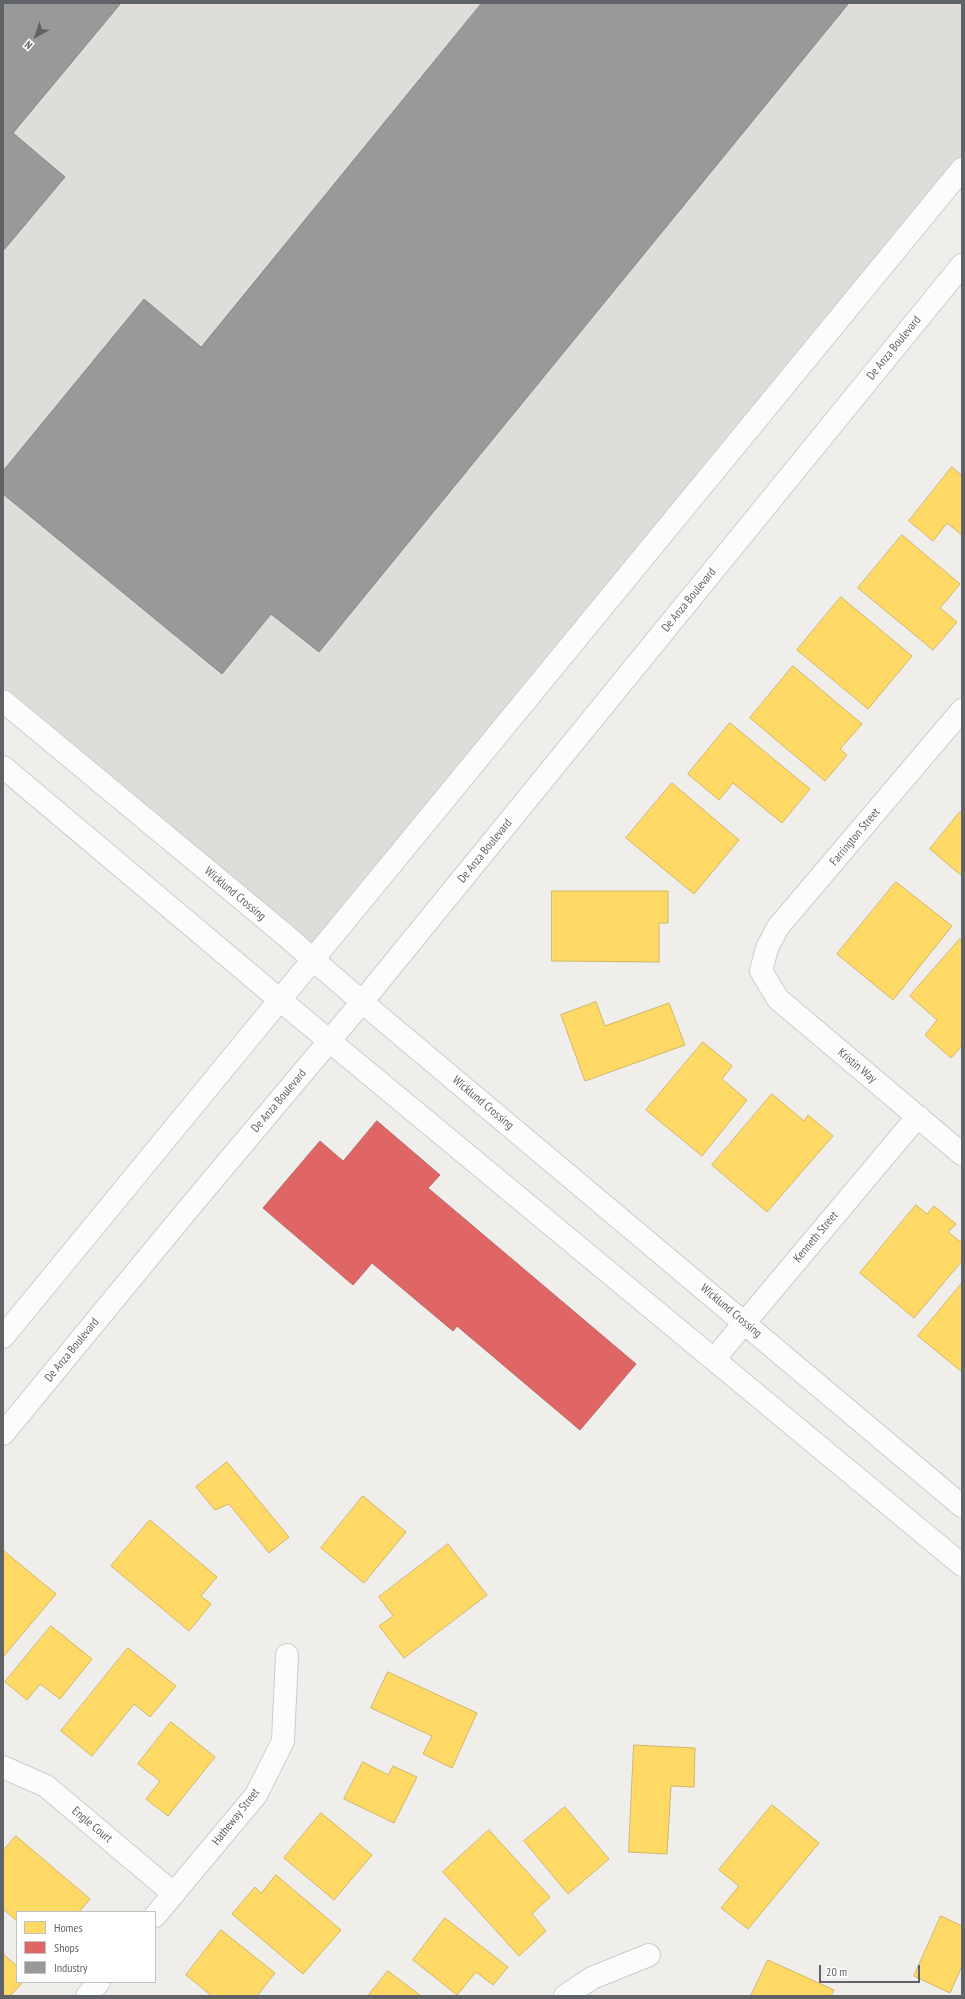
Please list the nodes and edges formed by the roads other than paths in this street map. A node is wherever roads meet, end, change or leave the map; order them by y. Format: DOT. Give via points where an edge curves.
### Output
graph roads {
  1 [pos="962,170"];
  2 [pos="962,265"];
  3 [pos="3,701"];
  4 [pos="962,710"];
  5 [pos="3,767"];
  6 [pos="314,960"];
  7 [pos="761,971"];
  8 [pos="280,1000"];
  9 [pos="362,1002"];
  10 [pos="330,1040"];
  11 [pos="918,1116"];
  12 [pos="962,1154"];
  13 [pos="744,1322"];
  14 [pos="3,1338"];
  15 [pos="715,1358"];
  16 [pos="3,1434"];
  17 [pos="962,1506"];
  18 [pos="962,1565"];
  19 [pos="287,1655"];
  20 [pos="3,1767"];
  21 [pos="174,1894"];
  22 [pos="156,1915"];
  23 [pos="649,1955"];
  24 [pos="98,1983"];
  25 [pos="87,1996"];
  26 [pos="565,1996"];
  1 -- 6 [label="street"];
  2 -- 9 [label="street, De Anza Boulevard"];
  3 -- 6 [label="street, Wicklund Crossing"];
  4 -- 7 [label="street, Farrington Street" via="778,927 767,948"];
  5 -- 8 [label="street"];
  6 -- 8 [label="street"];
  6 -- 9 [label="street, Wicklund Crossing"];
  7 -- 11 [label="street, Kristin Way" via="778,999"];
  8 -- 10 [label="street"];
  8 -- 14 [label="street"];
  9 -- 10 [label="street, De Anza Boulevard"];
  9 -- 13 [label="street, Wicklund Crossing"];
  10 -- 15 [label="street"];
  10 -- 16 [label="street, De Anza Boulevard"];
  11 -- 12 [label="street, Kristin Way"];
  11 -- 13 [label="street, Kenneth Street"];
  13 -- 15 [label="street, Kenneth Street"];
  13 -- 17 [label="street, Wicklund Crossing"];
  15 -- 18 [label="street"];
  19 -- 21 [label="street, Hatheway Street" via="283,1741 256,1795"];
  20 -- 21 [label="street, Engle Court" via="46,1786"];
  21 -- 22 [label="street, Hatheway Street"];
  23 -- 26 [label="street" via="592,1978"];
  24 -- 25 [label="street"];
}
